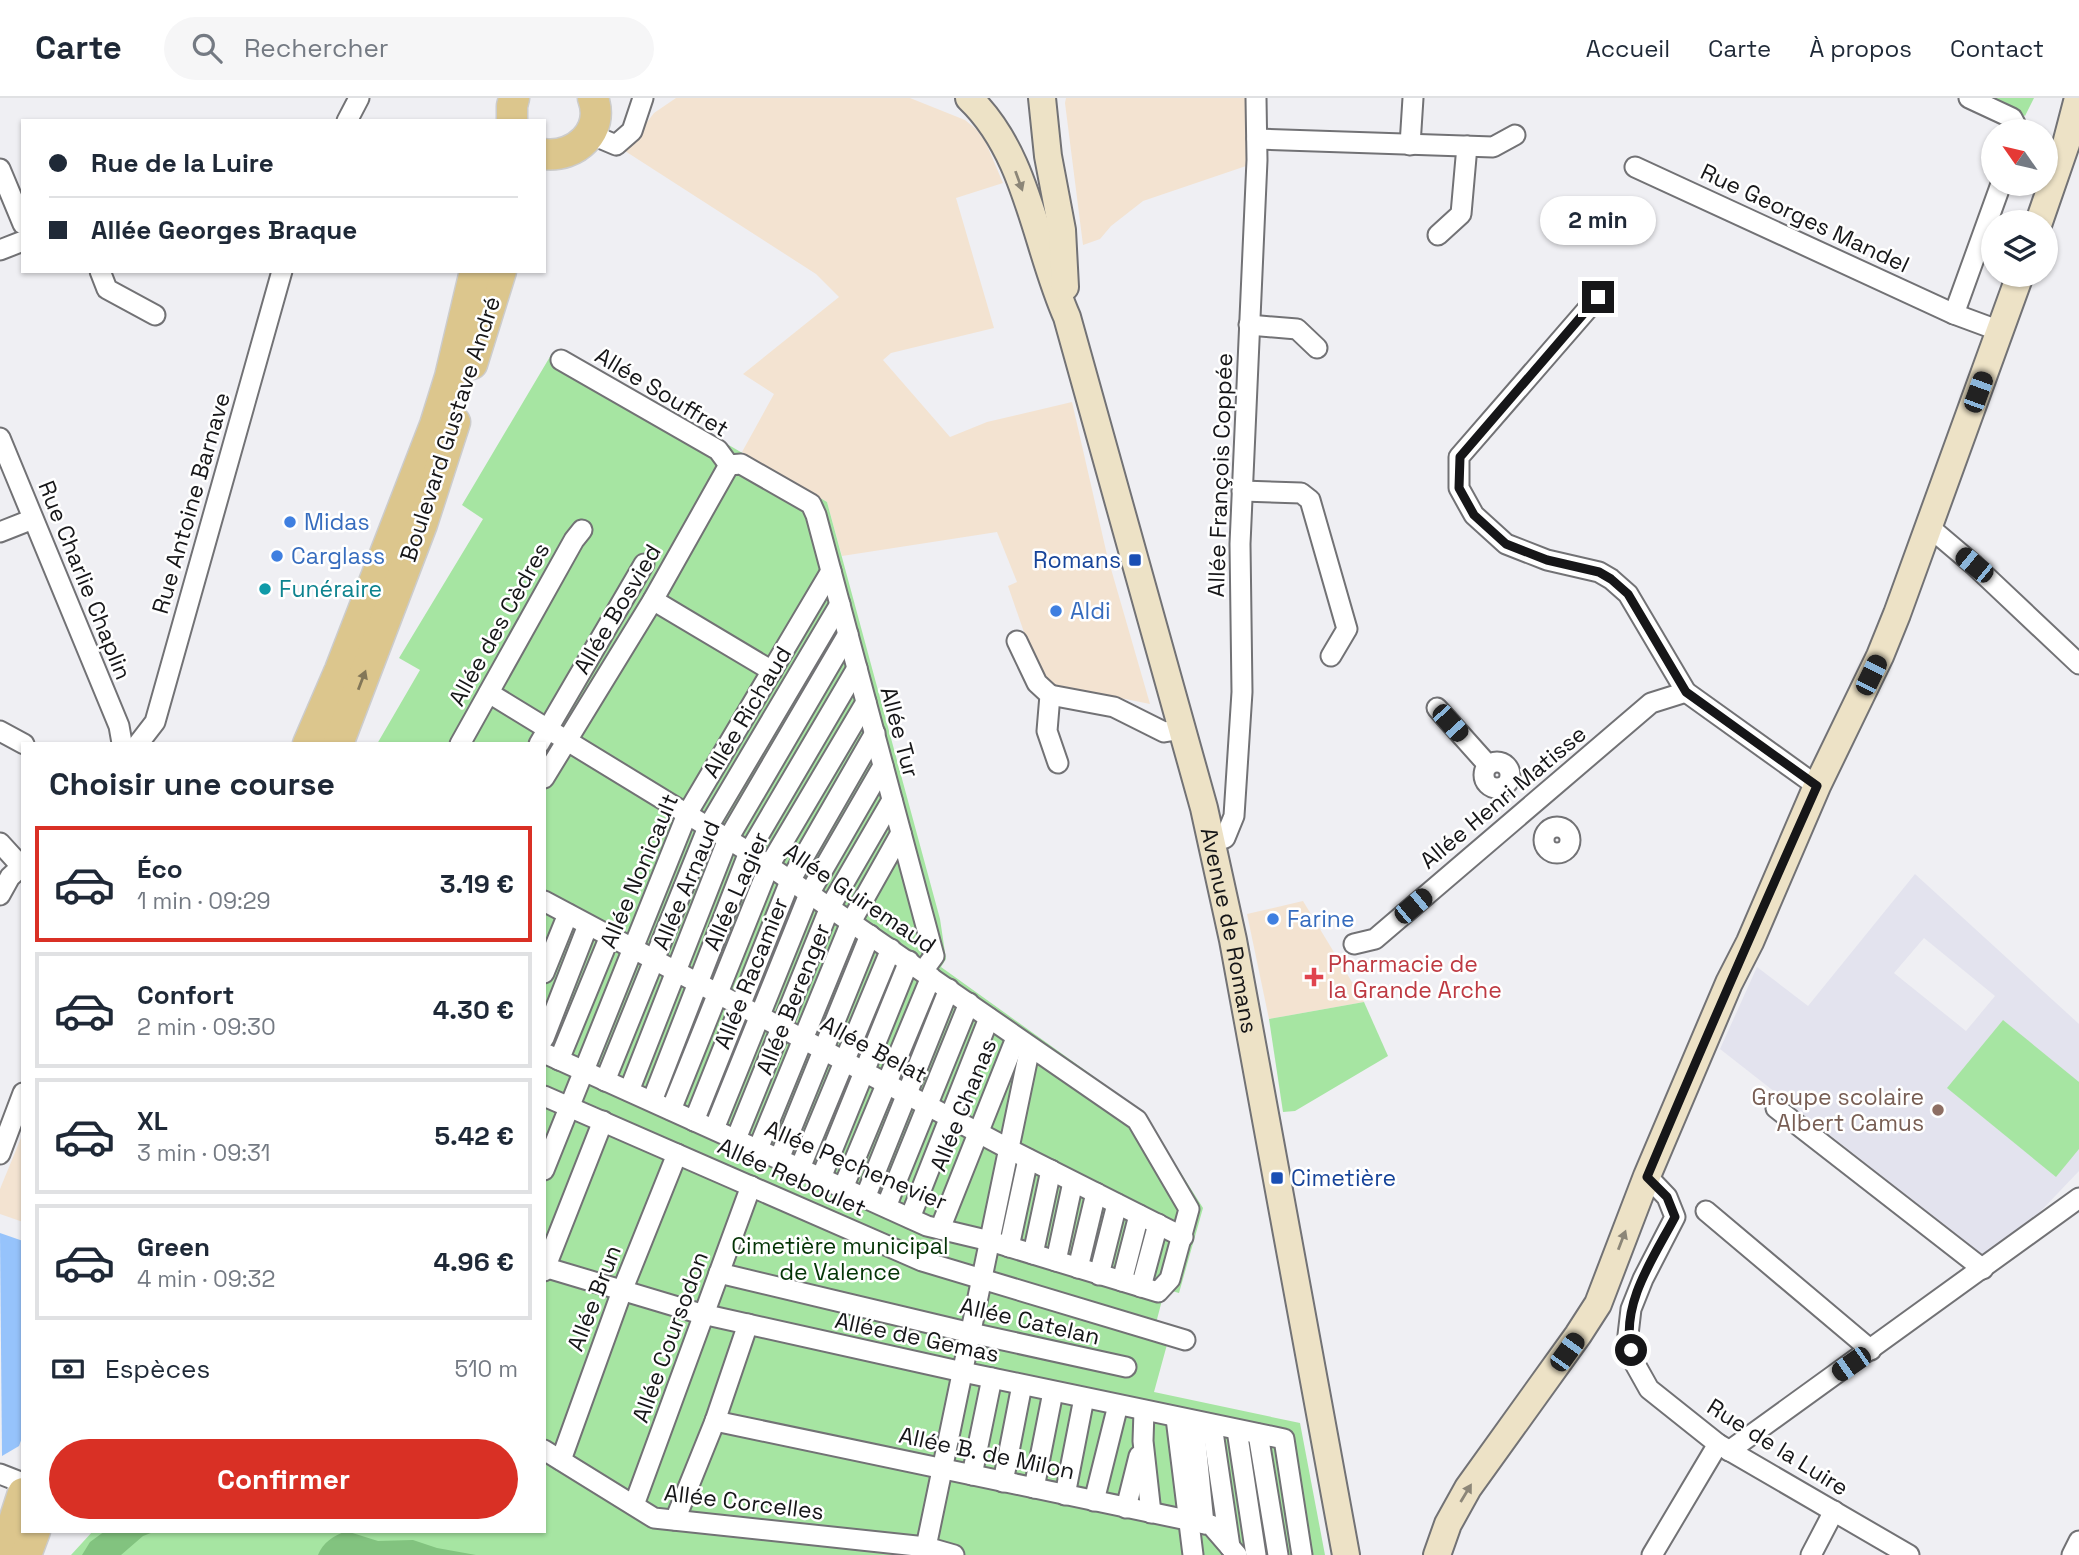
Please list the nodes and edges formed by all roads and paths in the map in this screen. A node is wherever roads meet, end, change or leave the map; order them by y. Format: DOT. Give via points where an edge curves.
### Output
graph roads {
  1 [pos="359,98"];
  2 [pos="643,98"];
  3 [pos="969,98"];
  4 [pos="1042,98"];
  5 [pos="1256,98"];
  6 [pos="1413,98"];
  7 [pos="1969,98"];
  8 [pos="2073,105"];
  9 [pos="599,112"];
  10 [pos="348,119"];
  11 [pos="2013,119"];
  12 [pos="1516,135"];
  13 [pos="1257,139"];
  14 [pos="1410,145"];
  15 [pos="1466,146"];
  16 [pos="549,159"];
  17 [pos="1635,167"];
  18 [pos="0,169"];
  19 [pos="1997,196"];
  20 [pos="2043,210"];
  21 [pos="21,219"];
  22 [pos="1438,235"];
  23 [pos="21,242"];
  24 [pos="0,250"];
  25 [pos="101,273"];
  26 [pos="281,273"];
  27 [pos="475,273"];
  28 [pos="500,273"];
  29 [pos="2016,287"];
  30 [pos="1598,297"];
  31 [pos="1954,314"];
  32 [pos="155,315"];
  33 [pos="1067,317"];
  34 [pos="1250,325"];
  35 [pos="2000,331"];
  36 [pos="1317,348"];
  37 [pos="561,360"];
  38 [pos="0,438"];
  39 [pos="729,465"];
  40 [pos="1242,491"];
  41 [pos="811,504"];
  42 [pos="33,519"];
  43 [pos="1928,526"];
  44 [pos="582,530"];
  45 [pos="0,532"];
  46 [pos="644,565"];
  47 [pos="831,571"];
  48 [pos="653,600"];
  49 [pos="840,604"];
  50 [pos="848,634"];
  51 [pos="1017,641"];
  52 [pos="1331,656"];
  53 [pos="2079,663"];
  54 [pos="857,668"];
  55 [pos="772,671"];
  56 [pos="1686,692"];
  57 [pos="489,693"];
  58 [pos="1050,695"];
  59 [pos="866,702"];
  60 [pos="1437,708"];
  61 [pos="1182,729"];
  62 [pos="0,731"];
  63 [pos="875,733"];
  64 [pos="543,736"];
  65 [pos="566,740"];
  66 [pos="21,742"];
  67 [pos="125,742"];
  68 [pos="126,742"];
  69 [pos="309,742"];
  70 [pos="339,742"];
  71 [pos="461,742"];
  72 [pos="1058,763"];
  73 [pos="883,766"];
  74 [pos="546,775"];
  75 [pos="1817,786"];
  76 [pos="892,800"];
  77 [pos="1528,809"];
  78 [pos="687,814"];
  79 [pos="708,827"];
  80 [pos="1547,830"];
  81 [pos="901,833"];
  82 [pos="728,839"];
  83 [pos="1213,842"];
  84 [pos="0,843"];
  85 [pos="749,852"];
  86 [pos="21,865"];
  87 [pos="769,866"];
  88 [pos="21,867"];
  89 [pos="790,881"];
  90 [pos="809,894"];
  91 [pos="0,895"];
  92 [pos="546,903"];
  93 [pos="830,907"];
  94 [pos="568,914"];
  95 [pos="851,922"];
  96 [pos="589,925"];
  97 [pos="870,935"];
  98 [pos="610,936"];
  99 [pos="1354,944"];
  100 [pos="633,949"];
  101 [pos="891,949"];
  102 [pos="654,960"];
  103 [pos="546,968"];
  104 [pos="921,970"];
  105 [pos="676,972"];
  106 [pos="698,983"];
  107 [pos="949,989"];
  108 [pos="718,994"];
  109 [pos="969,1003"];
  110 [pos="740,1006"];
  111 [pos="760,1016"];
  112 [pos="989,1018"];
  113 [pos="781,1028"];
  114 [pos="546,1033"];
  115 [pos="803,1040"];
  116 [pos="1023,1042"];
  117 [pos="823,1050"];
  118 [pos="552,1057"];
  119 [pos="844,1062"];
  120 [pos="584,1071"];
  121 [pos="864,1072"];
  122 [pos="605,1081"];
  123 [pos="886,1084"];
  124 [pos="629,1091"];
  125 [pos="906,1095"];
  126 [pos="546,1097"];
  127 [pos="21,1098"];
  128 [pos="652,1101"];
  129 [pos="927,1106"];
  130 [pos="569,1107"];
  131 [pos="1776,1108"];
  132 [pos="671,1110"];
  133 [pos="950,1118"];
  134 [pos="603,1121"];
  135 [pos="694,1121"];
  136 [pos="714,1129"];
  137 [pos="978,1133"];
  138 [pos="736,1139"];
  139 [pos="758,1149"];
  140 [pos="1009,1149"];
  141 [pos="0,1154"];
  142 [pos="677,1154"];
  143 [pos="779,1159"];
  144 [pos="1028,1159"];
  145 [pos="546,1165"];
  146 [pos="800,1168"];
  147 [pos="1051,1170"];
  148 [pos="1647,1177"];
  149 [pos="821,1178"];
  150 [pos="1073,1182"];
  151 [pos="751,1186"];
  152 [pos="843,1188"];
  153 [pos="1096,1193"];
  154 [pos="865,1198"];
  155 [pos="2079,1198"];
  156 [pos="1117,1203"];
  157 [pos="886,1207"];
  158 [pos="1706,1211"];
  159 [pos="1139,1214"];
  160 [pos="910,1218"];
  161 [pos="1158,1224"];
  162 [pos="940,1229"];
  163 [pos="1183,1237"];
  164 [pos="990,1241"];
  165 [pos="1009,1247"];
  166 [pos="1033,1254"];
  167 [pos="1056,1261"];
  168 [pos="546,1265"];
  169 [pos="546,1268"];
  170 [pos="1078,1268"];
  171 [pos="1983,1269"];
  172 [pos="719,1273"];
  173 [pos="1100,1275"];
  174 [pos="982,1278"];
  175 [pos="1140,1287"];
  176 [pos="622,1291"];
  177 [pos="706,1313"];
  178 [pos="748,1324"];
  179 [pos="971,1333"];
  180 [pos="1185,1340"];
  181 [pos="1871,1350"];
  182 [pos="1126,1367"];
  183 [pos="962,1372"];
  184 [pos="992,1378"];
  185 [pos="1022,1385"];
  186 [pos="1053,1391"];
  187 [pos="1084,1398"];
  188 [pos="1118,1405"];
  189 [pos="1144,1411"];
  190 [pos="715,1421"];
  191 [pos="1194,1422"];
  192 [pos="1237,1430"];
  193 [pos="1258,1434"];
  194 [pos="1143,1441"];
  195 [pos="1724,1448"];
  196 [pos="552,1455"];
  197 [pos="942,1469"];
  198 [pos="0,1474"];
  199 [pos="972,1475"];
  200 [pos="21,1482"];
  201 [pos="1003,1482"];
  202 [pos="1034,1488"];
  203 [pos="1065,1495"];
  204 [pos="21,1499"];
  205 [pos="1094,1501"];
  206 [pos="634,1505"];
  207 [pos="1126,1508"];
  208 [pos="1833,1511"];
  209 [pos="1151,1513"];
  210 [pos="675,1520"];
  211 [pos="1196,1522"];
  212 [pos="32,1533"];
  213 [pos="2079,1541"];
  214 [pos="926,1547"];
  215 [pos="1233,1551"];
  216 [pos="3,1555"];
  217 [pos="25,1555"];
  218 [pos="954,1555"];
  219 [pos="1193,1555"];
  220 [pos="1256,1555"];
  221 [pos="1278,1555"];
  222 [pos="1302,1555"];
  223 [pos="1346,1555"];
  224 [pos="1437,1555"];
  225 [pos="1652,1555"];
  226 [pos="1811,1555"];
  227 [pos="1909,1555"];
  228 [pos="2072,1555"];
  1 -- 10 [label="street"];
  2 -- 9 [label="street" via="632,131 616,145"];
  3 -- 33 [label="main road, Avenue de Romans, one-way" via="1000,136 1014,166"];
  4 -- 33 [label="main road, Avenue de Romans" via="1062,230"];
  5 -- 13 [label="street, Allée François Coppée"];
  6 -- 14 [label="street"];
  7 -- 11 [label="street"];
  8 -- 20 [label="main road" via="2066,144"];
  9 -- 16 [label="main road" via="582,144"];
  12 -- 15 [label="street" via="1493,147"];
  13 -- 14 [label="street"];
  13 -- 34 [label="street, Allée François Coppée"];
  14 -- 15 [label="street"];
  15 -- 22 [label="street" via="1461,214"];
  17 -- 31 [label="street, Rue Georges Mandel"];
  18 -- 21 [label="street"];
  19 -- 31 [label="street"];
  23 -- 24 [label="street"];
  25 -- 32 [label="street" via="107,289"];
  26 -- 68 [label="street, Rue Antoine Barnave" via="155,722"];
  27 -- 69 [label="main road, Boulevard Gustave André" via="435,425"];
  70 -- 28 [label="main road, Boulevard Gustave André, one-way" via="426,512"];
  29 -- 35 [label="main road"];
  30 -- 56 [label="street" via="1460,457 1459,488 1474,515 1506,544 1547,560 1599,572 1628,594"];
  31 -- 35 [label="street, Rue Georges Mandel"];
  33 -- 61 [label="main road, Avenue de Romans"];
  34 -- 36 [label="street" via="1297,329"];
  34 -- 40 [label="street, Allée François Coppée"];
  35 -- 43 [label="main road"];
  37 -- 39 [label="street, Allée Souffret" via="718,450"];
  38 -- 42 [label="street, Rue Charlie Chaplin"];
  39 -- 41 [label="street, Allée Souffret" via="741,464"];
  39 -- 48 [label="street, Allée Bosvied"];
  40 -- 52 [label="street" via="1301,493 1310,500 1347,629"];
  40 -- 83 [label="street, Allée François Coppée" via="1242,692 1234,816 1225,838"];
  41 -- 47 [label="street, Allée Tur"];
  42 -- 45 [label="street"];
  42 -- 67 [label="street, Rue Charlie Chaplin"];
  43 -- 53 [label="street"];
  43 -- 75 [label="main road" via="1898,614"];
  44 -- 57 [label="street, Allée des Cèdres"];
  46 -- 64 [label="street"];
  47 -- 49 [label="street, Allée Tur"];
  47 -- 55 [label="street, Allée Nonicault"];
  48 -- 55 [label="street"];
  48 -- 65 [label="street, Allée Bosvied"];
  49 -- 50 [label="street, Allée Tur"];
  49 -- 79 [label="street, Allée Richaud"];
  50 -- 54 [label="street, Allée Tur"];
  50 -- 82 [label="street, Allée Arnaud"];
  51 -- 58 [label="street" via="1037,682"];
  54 -- 59 [label="street, Allée Tur"];
  54 -- 85 [label="street"];
  55 -- 78 [label="street, Allée Nonicault"];
  56 -- 75 [label="street"];
  56 -- 77 [label="street, Allée Henri Matisse" via="1651,703"];
  57 -- 64 [label="street, Allée Guiremaud"];
  57 -- 71 [label="street, Allée des Cèdres"];
  58 -- 61 [label="street" via="1114,707 1164,732"];
  58 -- 72 [label="street" via="1047,731"];
  59 -- 63 [label="street, Allée Tur"];
  59 -- 87 [label="street, Allée Lagier"];
  60 -- 77 [label="street" via="1488,765 1487,784 1497,789 1507,785"];
  61 -- 83 [label="main road, Avenue de Romans"];
  62 -- 66 [label="street"];
  63 -- 73 [label="street, Allée Tur"];
  63 -- 89 [label="street"];
  64 -- 65 [label="street, Allée Guiremaud"];
  65 -- 74 [label="street, Allée Bosvied"];
  65 -- 78 [label="street, Allée Guiremaud"];
  73 -- 76 [label="street, Allée Tur"];
  73 -- 90 [label="street, Allée Racamier"];
  75 -- 148 [label="main road"];
  76 -- 81 [label="street, Allée Tur"];
  76 -- 93 [label="street"];
  77 -- 80 [label="street"];
  77 -- 99 [label="street, Allée Henri Matisse" via="1375,939"];
  78 -- 79 [label="street, Allée Guiremaud"];
  78 -- 100 [label="street, Allée Nonicault"];
  79 -- 82 [label="street, Allée Guiremaud"];
  79 -- 102 [label="street, Allée Richaud"];
  81 -- 95 [label="street, Allée Berenger"];
  81 -- 104 [label="street, Allée Tur" via="934,956"];
  82 -- 85 [label="street, Allée Guiremaud"];
  82 -- 105 [label="street, Allée Arnaud"];
  83 -- 223 [label="main road, Avenue de Romans"];
  84 -- 86 [label="street"];
  85 -- 87 [label="street, Allée Guiremaud"];
  85 -- 106 [label="street"];
  87 -- 89 [label="street, Allée Guiremaud"];
  87 -- 108 [label="street, Allée Lagier"];
  88 -- 91 [label="street"];
  89 -- 90 [label="street, Allée Guiremaud"];
  89 -- 110 [label="street"];
  90 -- 93 [label="street, Allée Guiremaud"];
  90 -- 111 [label="street, Allée Racamier"];
  92 -- 94 [label="street, Allée Belat"];
  93 -- 95 [label="street, Allée Guiremaud"];
  93 -- 113 [label="street"];
  94 -- 96 [label="street, Allée Belat"];
  94 -- 103 [label="street"];
  95 -- 97 [label="street, Allée Guiremaud"];
  95 -- 115 [label="street, Allée Berenger"];
  96 -- 98 [label="street, Allée Belat"];
  96 -- 114 [label="street"];
  97 -- 101 [label="street, Allée Guiremaud"];
  97 -- 117 [label="street"];
  98 -- 100 [label="street, Allée Belat"];
  98 -- 118 [label="street"];
  100 -- 102 [label="street, Allée Belat"];
  100 -- 120 [label="street, Allée Nonicault"];
  101 -- 104 [label="street, Allée Guiremaud"];
  101 -- 119 [label="street"];
  102 -- 105 [label="street, Allée Belat"];
  102 -- 122 [label="street, Allée Richaud"];
  104 -- 107 [label="street, Allée Guiremaud"];
  104 -- 121 [label="street"];
  104 -- 123 [label="street"];
  105 -- 106 [label="street, Allée Belat"];
  105 -- 124 [label="street, Allée Arnaud"];
  106 -- 108 [label="street, Allée Belat"];
  106 -- 128 [label="street"];
  107 -- 109 [label="street, Allée Guiremaud"];
  107 -- 125 [label="street"];
  108 -- 110 [label="street, Allée Belat"];
  108 -- 132 [label="street, Allée Lagier"];
  109 -- 112 [label="street, Allée Guiremaud"];
  109 -- 129 [label="street"];
  110 -- 111 [label="street, Allée Belat"];
  110 -- 135 [label="street"];
  111 -- 113 [label="street, Allée Belat"];
  111 -- 136 [label="street, Allée Racamier"];
  112 -- 116 [label="street, Allée Guiremaud"];
  112 -- 133 [label="street"];
  113 -- 115 [label="street, Allée Belat"];
  113 -- 138 [label="street"];
  115 -- 117 [label="street, Allée Belat"];
  115 -- 139 [label="street, Allée Berenger"];
  116 -- 137 [label="street, Allée Chanas"];
  116 -- 140 [label="street"];
  116 -- 163 [label="street, Allée Guiremaud" via="1137,1120 1189,1209"];
  117 -- 119 [label="street, Allée Belat"];
  117 -- 143 [label="street"];
  118 -- 120 [label="street, Allée Pechenevier"];
  119 -- 121 [label="street, Allée Belat"];
  119 -- 146 [label="street"];
  120 -- 122 [label="street, Allée Pechenevier"];
  120 -- 130 [label="street, Allée Nonicault"];
  121 -- 123 [label="street, Allée Belat"];
  121 -- 149 [label="street"];
  122 -- 124 [label="street, Allée Pechenevier"];
  123 -- 125 [label="street, Allée Belat"];
  123 -- 152 [label="street"];
  124 -- 128 [label="street, Allée Pechenevier"];
  125 -- 129 [label="street, Allée Belat"];
  125 -- 154 [label="street"];
  126 -- 130 [label="street, Allée Reboulet"];
  127 -- 141 [label="street"];
  128 -- 132 [label="street, Allée Pechenevier"];
  129 -- 133 [label="street, Allée Belat"];
  129 -- 157 [label="street"];
  130 -- 134 [label="street, Allée Reboulet"];
  130 -- 145 [label="street, Allée Nonicault"];
  131 -- 171 [label="street"];
  132 -- 135 [label="street, Allée Pechenevier"];
  133 -- 137 [label="street, Allée Belat"];
  133 -- 160 [label="street"];
  134 -- 142 [label="street, Allée Reboulet"];
  134 -- 168 [label="street"];
  135 -- 136 [label="street, Allée Pechenevier"];
  136 -- 138 [label="street, Allée Pechenevier"];
  137 -- 140 [label="street, Allée Belat"];
  137 -- 162 [label="street, Allée Chanas"];
  138 -- 139 [label="street, Allée Pechenevier"];
  139 -- 143 [label="street, Allée Pechenevier"];
  140 -- 144 [label="street, Allée Belat"];
  140 -- 164 [label="street"];
  142 -- 151 [label="street, Allée Reboulet"];
  142 -- 176 [label="street, Allée Brun"];
  143 -- 146 [label="street, Allée Pechenevier"];
  144 -- 147 [label="street, Allée Belat"];
  144 -- 165 [label="street"];
  146 -- 149 [label="street, Allée Pechenevier"];
  147 -- 150 [label="street, Allée Belat"];
  147 -- 166 [label="street"];
  148 -- 195 [label="street, Rue de la Luire" via="1667,1197 1675,1217 1631,1309 1628,1335 1634,1364 1649,1389"];
  224 -- 148 [label="main road, one-way" via="1468,1488 1598,1304"];
  149 -- 152 [label="street, Allée Pechenevier"];
  150 -- 153 [label="street, Allée Belat"];
  150 -- 167 [label="street"];
  151 -- 172 [label="street, Allée Coursodon"];
  151 -- 174 [label="street, Allée Reboulet" via="922,1261"];
  152 -- 154 [label="street, Allée Pechenevier"];
  153 -- 156 [label="street, Allée Belat"];
  153 -- 170 [label="street"];
  154 -- 157 [label="street, Allée Pechenevier"];
  155 -- 171 [label="street"];
  156 -- 159 [label="street, Allée Belat"];
  156 -- 173 [label="street"];
  157 -- 160 [label="street, Allée Pechenevier"];
  158 -- 181 [label="street"];
  159 -- 161 [label="street, Allée Belat"];
  159 -- 175 [label="street"];
  160 -- 162 [label="street, Allée Pechenevier"];
  161 -- 163 [label="street, Allée Belat"];
  161 -- 175 [label="street"];
  162 -- 164 [label="street, Allée Pechenevier"];
  163 -- 175 [label="street" via="1170,1279"];
  164 -- 165 [label="street, Allée Pechenevier"];
  164 -- 174 [label="street"];
  165 -- 166 [label="street, Allée Pechenevier"];
  166 -- 167 [label="street, Allée Pechenevier"];
  167 -- 170 [label="street, Allée Pechenevier"];
  169 -- 176 [label="street, Allée de Gemas"];
  170 -- 173 [label="street, Allée Pechenevier"];
  171 -- 181 [label="street"];
  172 -- 177 [label="street, Allée Coursodon"];
  172 -- 179 [label="street, Allée Catelan"];
  173 -- 175 [label="street, Allée Pechenevier"];
  174 -- 179 [label="street"];
  174 -- 180 [label="street, Allée Reboulet"];
  176 -- 177 [label="street, Allée de Gemas"];
  176 -- 196 [label="street, Allée Brun"];
  177 -- 178 [label="street, Allée de Gemas"];
  177 -- 206 [label="street, Allée Coursodon"];
  178 -- 183 [label="street, Allée de Gemas"];
  178 -- 190 [label="street"];
  179 -- 182 [label="street, Allée Catelan"];
  179 -- 183 [label="street"];
  181 -- 195 [label="street"];
  183 -- 184 [label="street, Allée de Gemas"];
  183 -- 197 [label="street"];
  184 -- 185 [label="street, Allée de Gemas"];
  184 -- 199 [label="street"];
  185 -- 186 [label="street, Allée de Gemas"];
  185 -- 201 [label="street"];
  186 -- 187 [label="street, Allée de Gemas"];
  186 -- 202 [label="street"];
  187 -- 188 [label="street, Allée de Gemas"];
  187 -- 203 [label="street"];
  188 -- 189 [label="street, Allée de Gemas"];
  188 -- 205 [label="street"];
  189 -- 191 [label="street, Allée de Gemas"];
  189 -- 194 [label="street"];
  190 -- 197 [label="street, Allée B. de Milon"];
  190 -- 210 [label="street"];
  191 -- 192 [label="street, Allée de Gemas"];
  191 -- 211 [label="street"];
  191 -- 215 [label="street"];
  192 -- 193 [label="street, Allée de Gemas"];
  192 -- 220 [label="street"];
  193 -- 221 [label="street"];
  193 -- 222 [label="street, Allée de Gemas" via="1284,1440"];
  194 -- 207 [label="street"];
  194 -- 209 [label="street"];
  195 -- 208 [label="street, Rue de la Luire"];
  195 -- 225 [label="street"];
  196 -- 206 [label="street, Allée Corcelles"];
  197 -- 199 [label="street, Allée B. de Milon"];
  197 -- 214 [label="street"];
  198 -- 200 [label="street"];
  199 -- 201 [label="street, Allée B. de Milon"];
  201 -- 202 [label="street, Allée B. de Milon"];
  202 -- 203 [label="street, Allée B. de Milon"];
  203 -- 205 [label="street, Allée B. de Milon"];
  204 -- 216 [label="main road"];
  205 -- 207 [label="street, Allée B. de Milon"];
  206 -- 210 [label="street, Allée Corcelles" via="654,1518"];
  207 -- 209 [label="street, Allée B. de Milon"];
  208 -- 226 [label="street"];
  208 -- 227 [label="street, Rue de la Luire"];
  209 -- 211 [label="street, Allée B. de Milon"];
  210 -- 214 [label="street, Allée Corcelles"];
  211 -- 215 [label="street" via="1211,1525"];
  211 -- 219 [label="street"];
  212 -- 217 [label="main road"];
  213 -- 228 [label="street"];
  214 -- 218 [label="street, Allée Corcelles"];
}
